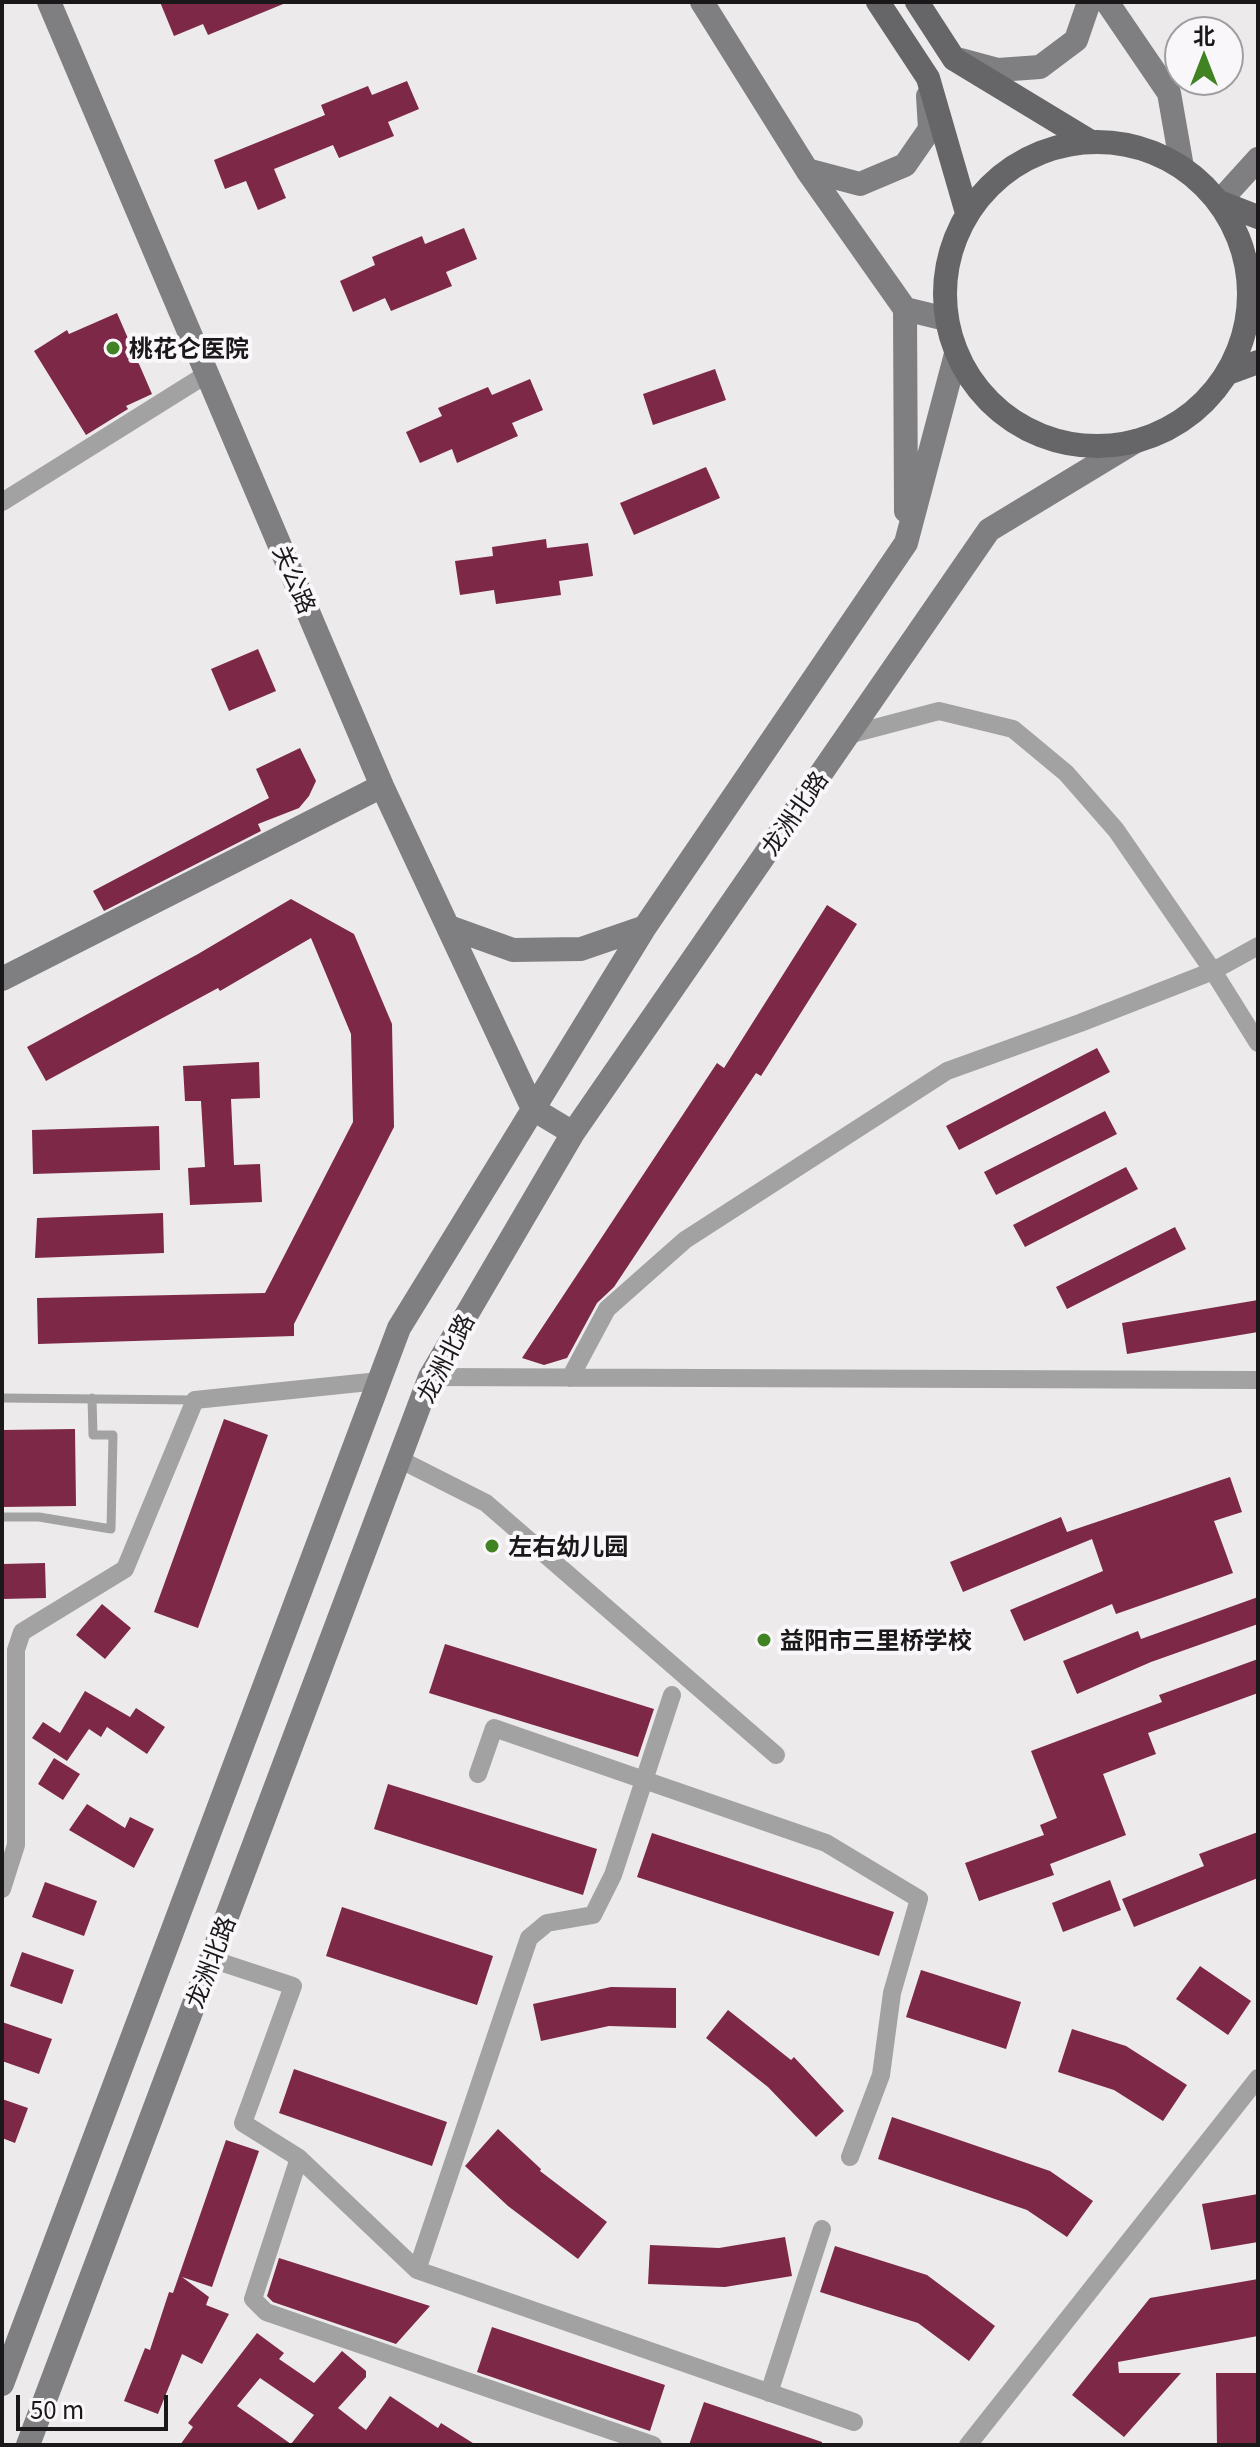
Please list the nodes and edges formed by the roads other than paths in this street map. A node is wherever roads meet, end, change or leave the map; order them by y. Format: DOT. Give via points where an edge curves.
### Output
graph roads {
  1 [pos="49,2"];
  2 [pos="702,2"];
  3 [pos="878,2"];
  4 [pos="917,2"];
  5 [pos="1089,2"];
  6 [pos="1107,2"];
  7 [pos="954,59"];
  8 [pos="928,78"];
  9 [pos="1091,142"];
  10 [pos="1258,159"];
  11 [pos="1182,167"];
  12 [pos="807,170"];
  13 [pos="1219,202"];
  14 [pos="967,213"];
  15 [pos="1258,217"];
  16 [pos="905,309"];
  17 [pos="946,319"];
  18 [pos="956,354"];
  19 [pos="1258,362"];
  20 [pos="1228,373"];
  21 [pos="207,374"];
  22 [pos="1136,441"];
  23 [pos="2,502"];
  24 [pos="906,543"];
  25 [pos="848,735"];
  26 [pos="382,786"];
  27 [pos="449,927"];
  28 [pos="645,927"];
  29 [pos="1258,946"];
  30 [pos="1213,971"];
  31 [pos="2,979"];
  32 [pos="1258,1043"];
  33 [pos="533,1109"];
  34 [pos="573,1133"];
  35 [pos="430,1377"];
  36 [pos="570,1378"];
  37 [pos="1258,1380"];
  38 [pos="379,1381"];
  39 [pos="2,1398"];
  40 [pos="92,1398"];
  41 [pos="195,1400"];
  42 [pos="399,1459"];
  43 [pos="2,1517"];
  44 [pos="672,1695"];
  45 [pos="776,1755"];
  46 [pos="478,1774"];
  47 [pos="644,1779"];
  48 [pos="9,1849"];
  49 [pos="2,1889"];
  50 [pos="211,1959"];
  51 [pos="1258,2078"];
  52 [pos="850,2157"];
  53 [pos="299,2158"];
  54 [pos="822,2229"];
  55 [pos="417,2270"];
  56 [pos="2,2384"];
  57 [pos="769,2393"];
  58 [pos="854,2422"];
  59 [pos="28,2445"];
  60 [pos="653,2445"];
  61 [pos="968,2445"];
  1 -- 21 [label="main road, 关公路"];
  2 -- 12 [label="main road"];
  3 -- 8 [label="main road"];
  4 -- 7 [label="main road"];
  5 -- 7 [label="main road" via="1076,40 1040,67 998,70"];
  6 -- 11 [label="main road" via="1169,93"];
  7 -- 9 [label="main road"];
  8 -- 12 [label="main road" via="930,129 905,165 860,184"];
  8 -- 14 [label="main road"];
  9 -- 11 [label="main road" via="1138,147"];
  9 -- 14 [label="main road" via="1042,151 1000,176"];
  10 -- 13 [label="main road"];
  11 -- 13 [label="main road"];
  12 -- 16 [label="main road"];
  13 -- 15 [label="main road"];
  13 -- 20 [label="main road" via="1241,242 1250,287 1245,332"];
  14 -- 17 [label="main road" via="951,246 944,282"];
  16 -- 17 [label="main road"];
  16 -- 24 [label="main road"];
  17 -- 18 [label="main road"];
  18 -- 22 [label="main road" via="978,391 1011,420 1050,439 1093,446"];
  18 -- 24 [label="main road, 龙洲北路"];
  19 -- 20 [label="main road"];
  20 -- 22 [label="main road" via="1193,412"];
  21 -- 23 [label="street"];
  21 -- 26 [label="main road, 关公路"];
  22 -- 25 [label="main road, 龙洲北路" via="989,530"];
  24 -- 28 [label="main road, 龙洲北路"];
  25 -- 30 [label="street" via="939,711 1013,729 1066,773 1116,830"];
  25 -- 34 [label="main road, 龙洲北路"];
  26 -- 27 [label="main road, 关公路"];
  26 -- 31 [label="main road"];
  27 -- 28 [label="main road" via="513,950 540,950 581,949"];
  27 -- 33 [label="main road, 关公路"];
  28 -- 33 [label="main road, 龙洲北路"];
  29 -- 30 [label="street"];
  30 -- 32 [label="street"];
  30 -- 36 [label="street" via="947,1071 685,1240 607,1309"];
  33 -- 34 [label="main road"];
  33 -- 38 [label="main road, 龙洲北路" via="399,1328"];
  34 -- 35 [label="main road, 龙洲北路"];
  35 -- 36 [label="street"];
  35 -- 42 [label="main road, 龙洲北路"];
  36 -- 37 [label="street"];
  38 -- 41 [label="street"];
  38 -- 56 [label="main road, 龙洲北路"];
  39 -- 40 [label="lane"];
  40 -- 41 [label="lane"];
  40 -- 43 [label="lane" via="93,1435 113,1435 111,1529 39,1517"];
  41 -- 48 [label="street" via="125,1569 22,1632 16,1650"];
  42 -- 45 [label="street" via="486,1503"];
  42 -- 50 [label="main road, 龙洲北路"];
  44 -- 47 [label="street"];
  46 -- 47 [label="street" via="494,1728"];
  47 -- 52 [label="street" via="826,1843 919,1899 892,1993 881,2075"];
  47 -- 55 [label="street" via="613,1875 593,1915 547,1923 529,1938"];
  48 -- 49 [label="street"];
  50 -- 53 [label="street" via="293,1986 243,2123"];
  50 -- 59 [label="main road, 龙洲北路"];
  51 -- 61 [label="street"];
  53 -- 55 [label="street"];
  53 -- 60 [label="street" via="253,2299 266,2312"];
  54 -- 57 [label="street"];
  55 -- 57 [label="street"];
  57 -- 58 [label="street"];
}
